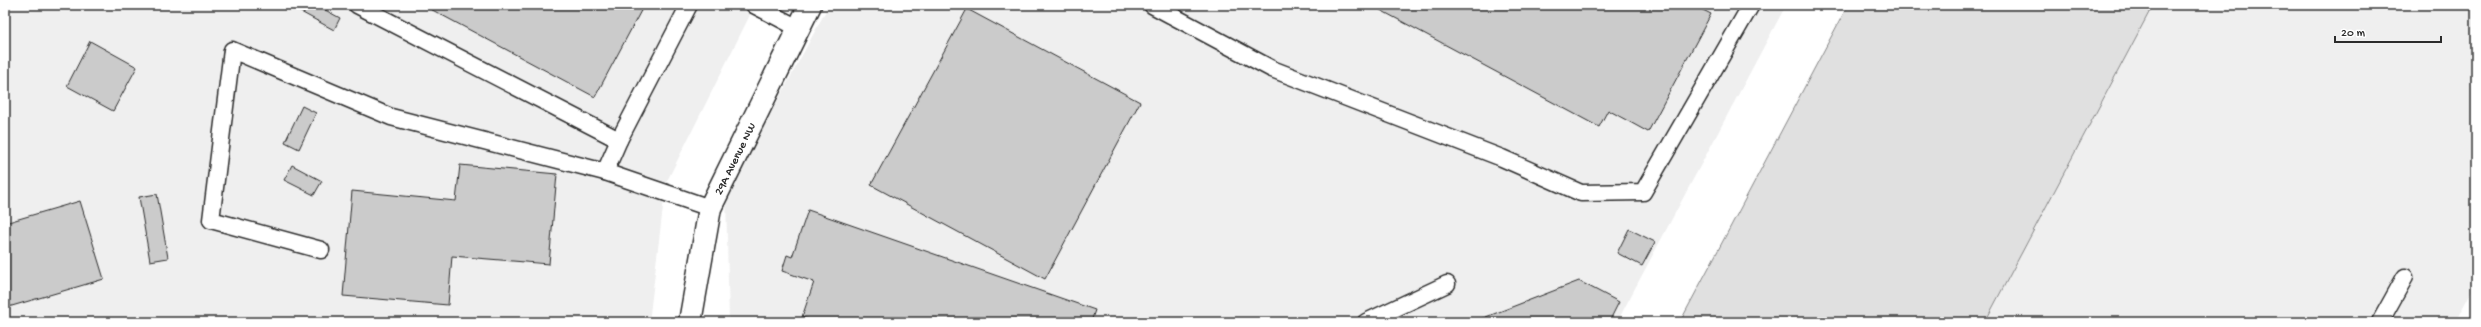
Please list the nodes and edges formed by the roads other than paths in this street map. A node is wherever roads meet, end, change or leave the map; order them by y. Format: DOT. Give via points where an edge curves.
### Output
graph roads {
  1 [pos="357,5"];
  2 [pos="689,5"];
  3 [pos="754,5"];
  4 [pos="810,5"];
  5 [pos="1152,5"];
  6 [pos="1751,5"];
  7 [pos="798,28"];
  8 [pos="619,140"];
  9 [pos="605,172"];
  10 [pos="710,208"];
  11 [pos="321,250"];
  12 [pos="2405,277"];
  13 [pos="1447,284"];
  14 [pos="690,322"];
  15 [pos="1366,322"];
  16 [pos="2380,322"];
  1 -- 8 [label="lane"];
  2 -- 8 [label="lane"];
  3 -- 7 [label="lane"];
  4 -- 7 [label="street, 29A Avenue NW"];
  5 -- 6 [label="lane" via="1272,69 1502,158 1581,193 1643,192"];
  7 -- 10 [label="street, 29A Avenue NW"];
  8 -- 9 [label="lane"];
  9 -- 10 [label="lane"];
  9 -- 11 [label="lane" via="391,117 232,50 211,220"];
  10 -- 14 [label="street, 29A Avenue NW"];
  12 -- 16 [label="lane"];
  13 -- 15 [label="lane"];
}
